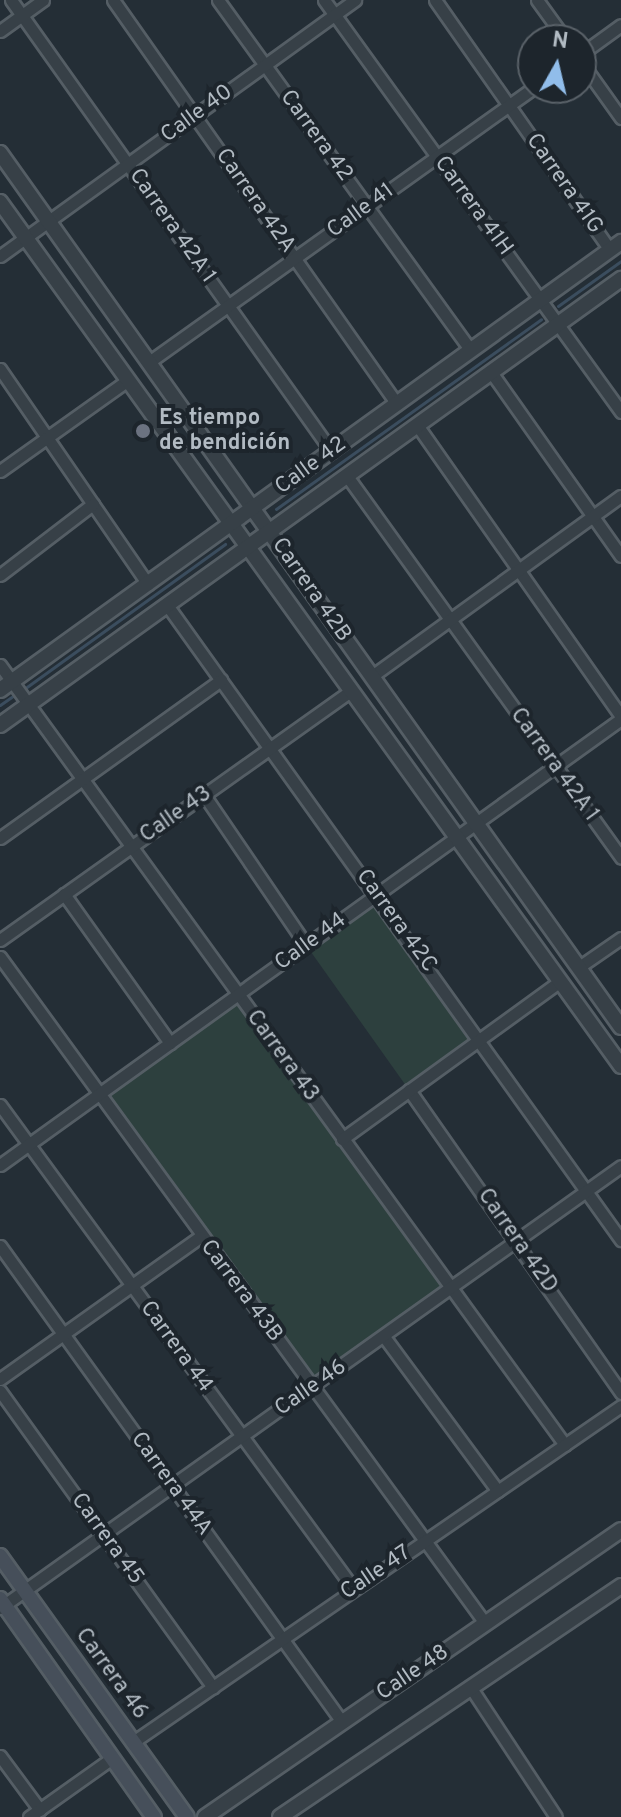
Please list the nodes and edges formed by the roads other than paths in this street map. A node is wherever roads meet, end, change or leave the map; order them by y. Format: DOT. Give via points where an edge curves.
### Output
graph roads {
  1 [pos="11,0"];
  2 [pos="43,0"];
  3 [pos="113,0"];
  4 [pos="218,0"];
  5 [pos="324,0"];
  6 [pos="355,0"];
  7 [pos="435,0"];
  8 [pos="537,0"];
  9 [pos="335,14"];
  10 [pos="22,15"];
  11 [pos="554,24"];
  12 [pos="621,25"];
  13 [pos="0,31"];
  14 [pos="597,42"];
  15 [pos="265,65"];
  16 [pos="597,84"];
  17 [pos="517,99"];
  18 [pos="509,105"];
  19 [pos="195,116"];
  20 [pos="621,118"];
  21 [pos="0,153"];
  22 [pos="437,156"];
  23 [pos="128,164"];
  24 [pos="0,202"];
  25 [pos="367,207"];
  26 [pos="48,221"];
  27 [pos="26,238"];
  28 [pos="616,246"];
  29 [pos="0,256"];
  30 [pos="295,258"];
  31 [pos="621,279"];
  32 [pos="541,300"];
  33 [pos="228,306"];
  34 [pos="558,324"];
  35 [pos="470,350"];
  36 [pos="149,362"];
  37 [pos="0,369"];
  38 [pos="491,372"];
  39 [pos="128,380"];
  40 [pos="396,403"];
  41 [pos="621,412"];
  42 [pos="417,425"];
  43 [pos="48,437"];
  44 [pos="332,452"];
  45 [pos="0,471"];
  46 [pos="347,476"];
  47 [pos="621,496"];
  48 [pos="93,504"];
  49 [pos="253,508"];
  50 [pos="592,516"];
  51 [pos="231,524"];
  52 [pos="269,532"];
  53 [pos="248,547"];
  54 [pos="621,556"];
  55 [pos="519,568"];
  56 [pos="0,575"];
  57 [pos="148,584"];
  58 [pos="167,605"];
  59 [pos="449,619"];
  60 [pos="0,665"];
  61 [pos="372,676"];
  62 [pos="221,680"];
  63 [pos="9,686"];
  64 [pos="351,691"];
  65 [pos="28,702"];
  66 [pos="621,718"];
  67 [pos="0,725"];
  68 [pos="270,749"];
  69 [pos="555,766"];
  70 [pos="84,780"];
  71 [pos="204,795"];
  72 [pos="476,823"];
  73 [pos="456,837"];
  74 [pos="0,838"];
  75 [pos="131,847"];
  76 [pos="621,858"];
  77 [pos="64,894"];
  78 [pos="378,894"];
  79 [pos="621,938"];
  80 [pos="0,940"];
  81 [pos="306,945"];
  82 [pos="0,957"];
  83 [pos="579,967"];
  84 [pos="560,981"];
  85 [pos="237,995"];
  86 [pos="621,1027"];
  87 [pos="480,1039"];
  88 [pos="170,1043"];
  89 [pos="621,1066"];
  90 [pos="409,1090"];
  91 [pos="98,1094"];
  92 [pos="0,1105"];
  93 [pos="342,1139"];
  94 [pos="28,1144"];
  95 [pos="0,1165"];
  96 [pos="621,1166"];
  97 [pos="585,1192"];
  98 [pos="200,1237"];
  99 [pos="518,1240"];
  100 [pos="621,1240"];
  101 [pos="0,1246"];
  102 [pos="131,1285"];
  103 [pos="452,1288"];
  104 [pos="63,1334"];
  105 [pos="385,1338"];
  106 [pos="0,1379"];
  107 [pos="312,1386"];
  108 [pos="0,1391"];
  109 [pos="621,1393"];
  110 [pos="621,1406"];
  111 [pos="241,1437"];
  112 [pos="565,1445"];
  113 [pos="172,1486"];
  114 [pos="498,1491"];
  115 [pos="621,1530"];
  116 [pos="104,1534"];
  117 [pos="424,1542"];
  118 [pos="0,1556"];
  119 [pos="621,1586"];
  120 [pos="353,1588"];
  121 [pos="25,1591"];
  122 [pos="2,1604"];
  123 [pos="485,1623"];
  124 [pos="282,1638"];
  125 [pos="213,1687"];
  126 [pos="471,1688"];
  127 [pos="342,1722"];
  128 [pos="133,1742"];
  129 [pos="0,1756"];
  130 [pos="112,1758"];
  131 [pos="35,1813"];
  132 [pos="154,1817"];
  133 [pos="187,1817"];
  134 [pos="205,1817"];
  135 [pos="280,1817"];
  136 [pos="556,1817"];
  1 -- 10 [label="street, Carrera 42A 1"];
  2 -- 10 [label="street"];
  3 -- 19 [label="street, Carrera 42A"];
  4 -- 15 [label="street, Carrera 42"];
  5 -- 9 [label="street, Carrera 41H"];
  6 -- 9 [label="street, Calle 40"];
  7 -- 18 [label="street, Carrera 41G"];
  8 -- 11 [label="street"];
  9 -- 15 [label="street, Calle 40"];
  9 -- 22 [label="street, Carrera 41H"];
  10 -- 13 [label="street"];
  10 -- 23 [label="street, Carrera 42A 1"];
  12 -- 14 [label="street"];
  15 -- 19 [label="street, Calle 40"];
  15 -- 25 [label="street, Carrera 42"];
  16 -- 20 [label="street"];
  17 -- 18 [label="street, Calle 41"];
  18 -- 22 [label="street, Calle 41"];
  18 -- 28 [label="street, Carrera 41G"];
  19 -- 23 [label="street, Calle 40"];
  19 -- 30 [label="street, Carrera 42A"];
  21 -- 26 [label="street, Carrera 42B"];
  22 -- 25 [label="street, Calle 41"];
  22 -- 32 [label="street, Carrera 41H"];
  23 -- 26 [label="street, Calle 40"];
  23 -- 33 [label="street, Carrera 42A 1"];
  24 -- 27 [label="street, Carrera 42B"];
  25 -- 30 [label="street, Calle 41"];
  25 -- 35 [label="street, Carrera 42"];
  26 -- 27 [label="street, Calle 40"];
  26 -- 36 [label="street, Carrera 42B"];
  27 -- 29 [label="street, Calle 40"];
  27 -- 39 [label="street, Carrera 42B"];
  28 -- 32 [label="street, Calle 42"];
  30 -- 33 [label="street, Calle 41"];
  30 -- 40 [label="street, Carrera 42A"];
  31 -- 34 [label="street, Calle 42"];
  32 -- 34 [label="street, Carrera 41H"];
  32 -- 35 [label="street, Calle 42"];
  33 -- 36 [label="street, Calle 41"];
  33 -- 44 [label="street, Carrera 42A 1"];
  34 -- 38 [label="street, Calle 42"];
  34 -- 41 [label="street, Carrera 41H"];
  35 -- 40 [label="street, Calle 42"];
  36 -- 49 [label="street, Carrera 42B"];
  37 -- 43 [label="street"];
  38 -- 42 [label="street, Calle 42"];
  38 -- 50 [label="street"];
  39 -- 43 [label="street"];
  39 -- 51 [label="street, Carrera 42B"];
  40 -- 44 [label="street, Calle 42"];
  42 -- 46 [label="street, Calle 42"];
  42 -- 55 [label="street"];
  43 -- 45 [label="street"];
  43 -- 48 [label="street"];
  44 -- 49 [label="street, Calle 42"];
  46 -- 52 [label="street, Calle 42"];
  46 -- 59 [label="street, Carrera 42A 1"];
  47 -- 50 [label="street"];
  48 -- 56 [label="street"];
  48 -- 57 [label="street"];
  49 -- 51 [label="street, Calle 42"];
  49 -- 52 [label="street, Carrera 42B"];
  50 -- 54 [label="street"];
  50 -- 55 [label="street"];
  51 -- 53 [label="street, Carrera 42B"];
  51 -- 57 [label="street, Calle 42"];
  52 -- 53 [label="street, Calle 42"];
  52 -- 61 [label="street, Carrera 42B"];
  53 -- 58 [label="street, Calle 42"];
  53 -- 64 [label="street, Carrera 42B"];
  55 -- 59 [label="street"];
  55 -- 66 [label="street"];
  57 -- 63 [label="street, Calle 42"];
  58 -- 62 [label="street, Carrera 42C"];
  58 -- 65 [label="street, Calle 42"];
  59 -- 61 [label="street"];
  59 -- 69 [label="street, Carrera 42A 1"];
  60 -- 63 [label="street, Carrera 43"];
  61 -- 72 [label="street, Carrera 42B"];
  62 -- 68 [label="street, Carrera 42C"];
  62 -- 70 [label="street"];
  63 -- 65 [label="street, Carrera 43"];
  64 -- 68 [label="street, Calle 43"];
  64 -- 73 [label="street, Carrera 42B"];
  65 -- 67 [label="street, Calle 42"];
  65 -- 70 [label="street, Carrera 43"];
  66 -- 69 [label="street, Calle 44"];
  68 -- 71 [label="street, Calle 43"];
  68 -- 78 [label="street, Carrera 42C"];
  69 -- 72 [label="street, Calle 44"];
  69 -- 76 [label="street, Carrera 42A 1"];
  70 -- 74 [label="street"];
  70 -- 75 [label="street, Carrera 43"];
  71 -- 75 [label="street, Calle 43"];
  71 -- 81 [label="street"];
  72 -- 73 [label="street, Calle 44"];
  72 -- 83 [label="street, Carrera 42B"];
  73 -- 78 [label="street, Calle 44"];
  73 -- 84 [label="street, Carrera 42B"];
  75 -- 77 [label="street, Calle 43"];
  75 -- 85 [label="street, Carrera 43"];
  77 -- 80 [label="street, Calle 43"];
  77 -- 88 [label="street"];
  78 -- 81 [label="street, Calle 44"];
  78 -- 87 [label="street, Carrera 42C"];
  79 -- 83 [label="street"];
  81 -- 85 [label="street, Calle 44"];
  82 -- 91 [label="street, Carrera 43B"];
  83 -- 86 [label="street, Carrera 42B"];
  84 -- 87 [label="street"];
  84 -- 89 [label="street, Carrera 42B"];
  85 -- 88 [label="street, Calle 44"];
  85 -- 93 [label="street, Carrera 43"];
  87 -- 90 [label="street"];
  87 -- 97 [label="street, Carrera 42C"];
  88 -- 91 [label="street, Calle 44"];
  90 -- 93 [label="street"];
  90 -- 99 [label="street, Carrera 42D"];
  91 -- 94 [label="street, Calle 44"];
  91 -- 98 [label="street, Carrera 43B"];
  92 -- 94 [label="street, Carrera 44"];
  93 -- 103 [label="street, Carrera 43"];
  94 -- 95 [label="street, Calle 44"];
  94 -- 102 [label="street, Carrera 44"];
  96 -- 97 [label="street, Calle 46"];
  97 -- 99 [label="street, Calle 46"];
  97 -- 100 [label="street, Carrera 42C"];
  98 -- 102 [label="street"];
  98 -- 107 [label="street, Carrera 43B"];
  99 -- 103 [label="street, Calle 46"];
  99 -- 109 [label="street, Carrera 42D"];
  101 -- 104 [label="street, Carrera 44A"];
  102 -- 104 [label="street"];
  102 -- 111 [label="street, Carrera 44"];
  103 -- 105 [label="street, Calle 46"];
  103 -- 112 [label="street, Carrera 43"];
  104 -- 106 [label="street"];
  104 -- 113 [label="street, Carrera 44A"];
  105 -- 107 [label="street, Calle 46"];
  105 -- 114 [label="street"];
  107 -- 111 [label="street, Calle 46"];
  107 -- 117 [label="street, Carrera 43B"];
  108 -- 116 [label="street, Carrera 45"];
  110 -- 112 [label="street, Calle 47"];
  111 -- 113 [label="street, Calle 46"];
  111 -- 120 [label="street, Carrera 44"];
  112 -- 114 [label="street, Calle 47"];
  113 -- 116 [label="street, Calle 46"];
  113 -- 124 [label="street, Carrera 44A"];
  114 -- 117 [label="street, Calle 47"];
  115 -- 123 [label="street, Calle 48"];
  116 -- 121 [label="street, Calle 46"];
  116 -- 125 [label="street, Carrera 45"];
  117 -- 120 [label="street, Calle 47"];
  117 -- 123 [label="street, Carrera 43B"];
  118 -- 121 [label="main road, Carrera 46"];
  119 -- 126 [label="street, Calle 48"];
  120 -- 124 [label="street, Calle 47"];
  121 -- 122 [label="street, Calle 46"];
  121 -- 128 [label="main road, Carrera 46"];
  122 -- 130 [label="main road"];
  123 -- 127 [label="street, Calle 48"];
  124 -- 125 [label="street, Calle 47"];
  124 -- 127 [label="street, Carrera 44A"];
  125 -- 128 [label="street, Calle 47"];
  126 -- 135 [label="street, Calle 48"];
  126 -- 136 [label="street"];
  127 -- 134 [label="street, Calle 48"];
  128 -- 133 [label="main road, Carrera 46"];
  129 -- 131 [label="street"];
  130 -- 131 [label="street"];
  130 -- 132 [label="main road"];
}
